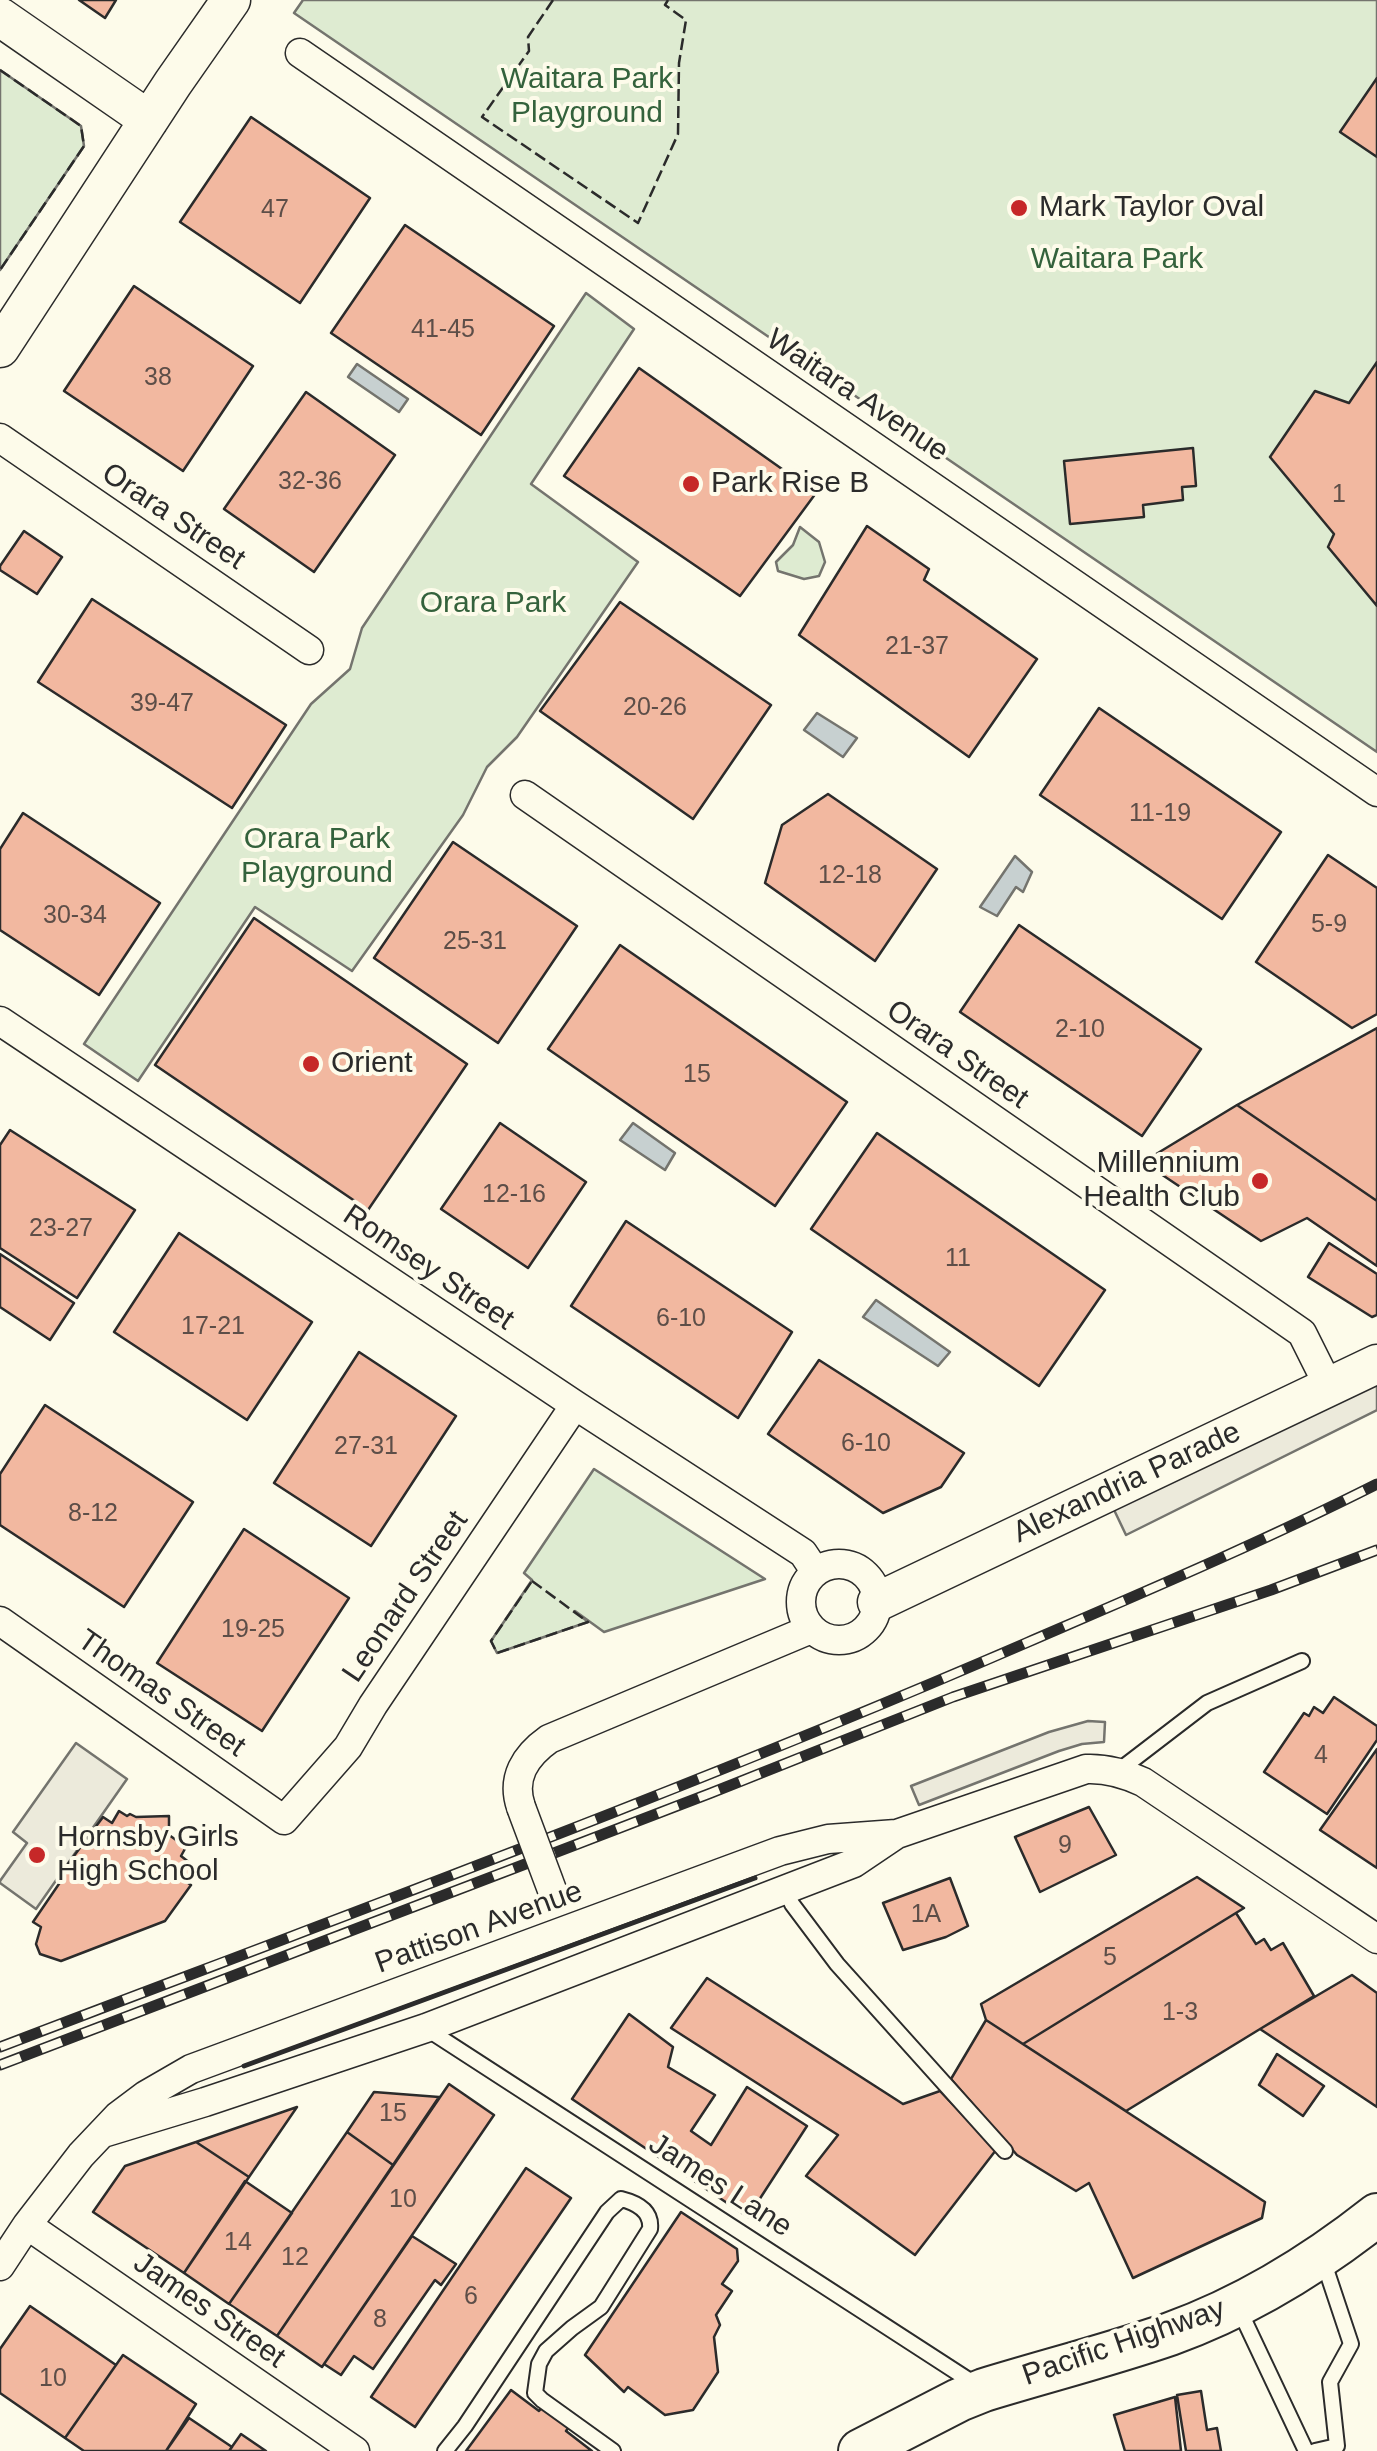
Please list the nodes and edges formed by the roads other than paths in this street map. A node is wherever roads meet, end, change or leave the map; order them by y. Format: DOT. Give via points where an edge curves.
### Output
graph roads {
  1 [pos="230,0"];
  2 [pos="0,17"];
  3 [pos="300,53"];
  4 [pos="149,120"];
  5 [pos="0,348"];
  6 [pos="0,438"];
  7 [pos="308,650"];
  8 [pos="1377,792"];
  9 [pos="525,795"];
  10 [pos="0,1021"];
  11 [pos="1377,1364"];
  12 [pos="1329,1387"];
  13 [pos="576,1405"];
  14 [pos="816,1572"];
  15 [pos="877,1602"];
  16 [pos="0,1621"];
  17 [pos="811,1629"];
  18 [pos="1302,1661"];
  19 [pos="1130,1777"];
  20 [pos="284,1820"];
  21 [pos="897,1834"];
  22 [pos="785,1889"];
  23 [pos="567,1931"];
  24 [pos="1377,1939"];
  25 [pos="426,2028"];
  26 [pos="103,2132"];
  27 [pos="1004,2151"];
  28 [pos="1377,2215"];
  29 [pos="27,2225"];
  30 [pos="1321,2255"];
  31 [pos="0,2266"];
  32 [pos="1238,2305"];
  33 [pos="984,2390"];
  34 [pos="355,2451"];
  35 [pos="445,2451"];
  36 [pos="613,2451"];
  37 [pos="860,2451"];
  38 [pos="1306,2451"];
  39 [pos="1315,2451"];
  1 -- 4 [label="main road"];
  2 -- 4 [label="main road"];
  3 -- 8 [label="street, Waitara Avenue"];
  4 -- 5 [label="main road"];
  6 -- 7 [label="street, Orara Street"];
  9 -- 12 [label="street, Orara Street" via="1302,1333"];
  10 -- 13 [label="street, Romsey Street"];
  11 -- 12 [label="main road, Alexandria Parade"];
  12 -- 15 [label="main road, Alexandria Parade"];
  13 -- 14 [label="street, Romsey Street" via="803,1552"];
  13 -- 20 [label="street, Leonard Street" via="348,1747"];
  14 -- 15 [label="street" via="826,1566 861,1571"];
  14 -- 17 [label="street" via="800,1605"];
  15 -- 17 [label="street" via="868,1626 846,1640"];
  16 -- 20 [label="street, Thomas Street"];
  17 -- 23 [label="street, bridge" via="536,1750 520,1770 517,1788"];
  18 -- 19 [label="lane" via="1208,1703"];
  19 -- 21 [label="street, Pattison Avenue" via="1072,1772"];
  19 -- 24 [label="street"];
  21 -- 22 [label="street, Pattison Avenue" via="854,1863"];
  21 -- 23 [label="street, Pattison Avenue" via="780,1851"];
  22 -- 25 [label="street, Pattison Avenue"];
  22 -- 27 [label="lane" via="836,1964"];
  23 -- 26 [label="street, Pattison Avenue" via="191,2069 146,2095"];
  25 -- 26 [label="street, Pattison Avenue"];
  25 -- 33 [label="lane, James Lane"];
  26 -- 29 [label="street, Pattison Avenue"];
  28 -- 30 [label="main road, Pacific Highway"];
  29 -- 31 [label="street"];
  29 -- 34 [label="street, James Street"];
  30 -- 32 [label="main road, Pacific Highway"];
  30 -- 39 [label="lane" via="1351,2344 1330,2382 1337,2446"];
  32 -- 33 [label="main road, Pacific Highway" via="1170,2334"];
  32 -- 38 [label="lane"];
  33 -- 37 [label="main road, Pacific Highway"];
  35 -- 36 [label="lane" via="621,2199 644,2210 650,2230 601,2307 546,2350 536,2393"];
}
